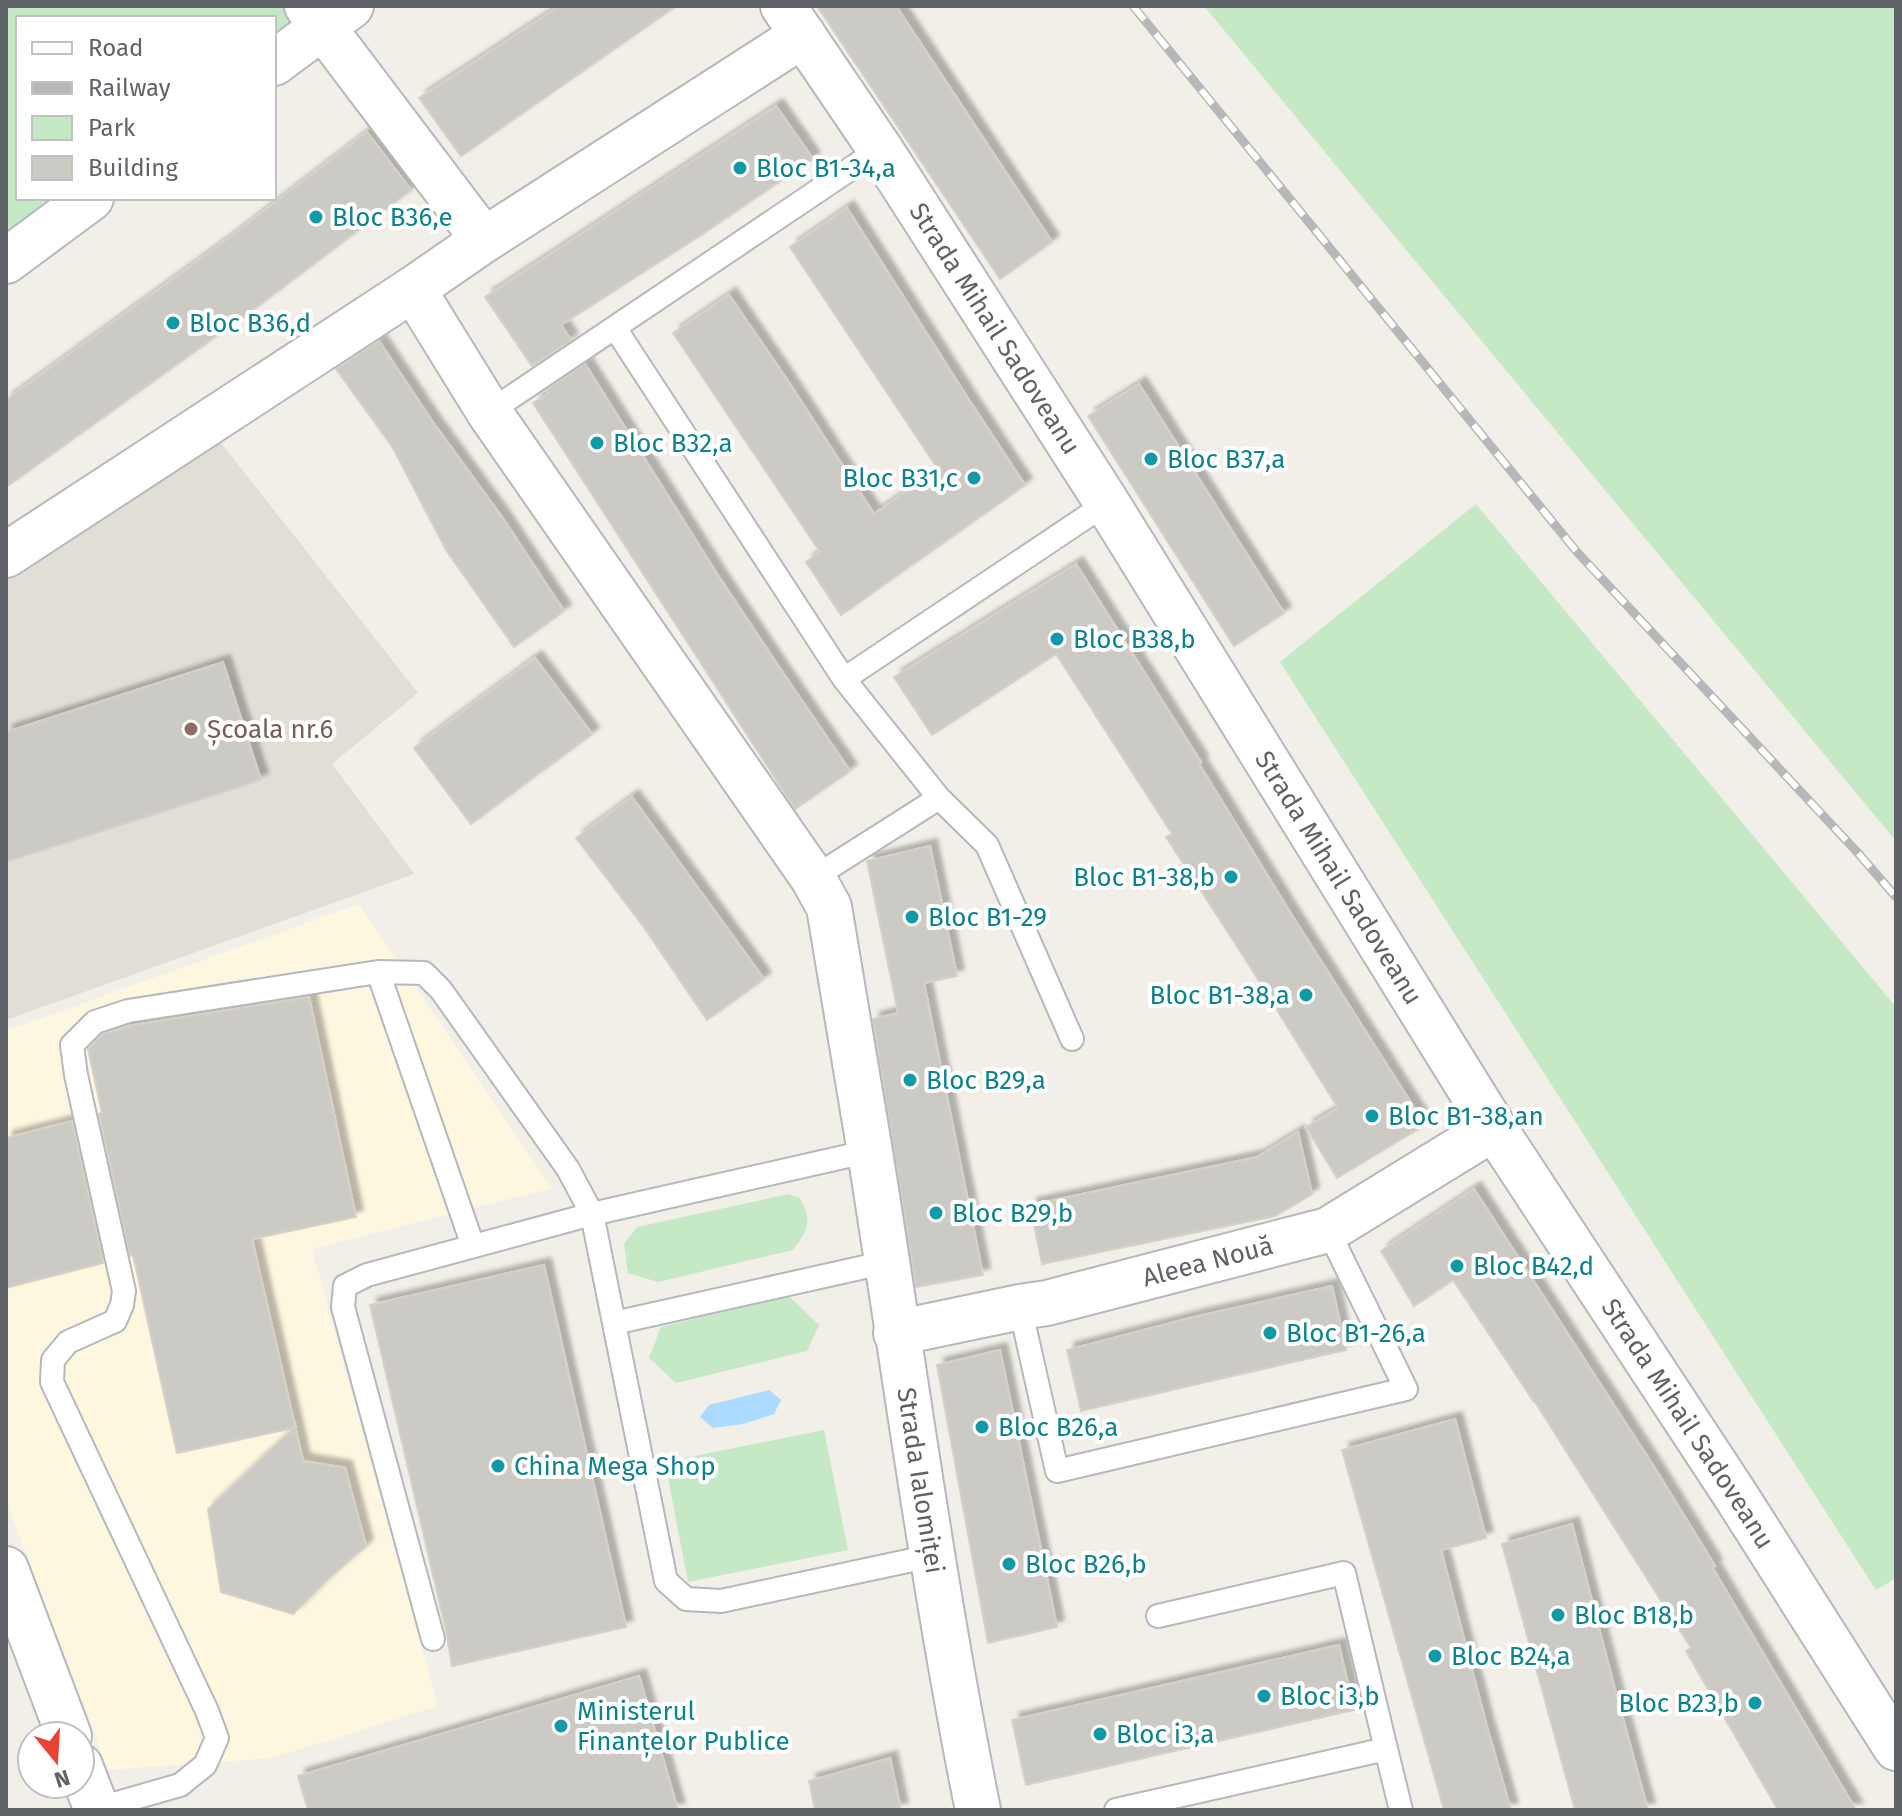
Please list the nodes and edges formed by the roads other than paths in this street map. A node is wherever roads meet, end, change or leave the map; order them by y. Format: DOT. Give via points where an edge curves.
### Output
graph roads {
  1 [pos="327,13"];
  2 [pos="793,21"];
  3 [pos="276,61"];
  4 [pos="880,149"];
  5 [pos="88,200"];
  6 [pos="484,240"];
  7 [pos="6,261"];
  8 [pos="413,289"];
  9 [pos="615,328"];
  10 [pos="489,412"];
  11 [pos="1107,503"];
  12 [pos="6,555"];
  13 [pos="844,679"];
  14 [pos="939,798"];
  15 [pos="813,878"];
  16 [pos="378,972"];
  17 [pos="1072,1039"];
  18 [pos="1494,1128"];
  19 [pos="870,1151"];
  20 [pos="592,1214"];
  21 [pos="1328,1230"];
  22 [pos="473,1246"];
  23 [pos="887,1262"];
  24 [pos="1020,1307"];
  25 [pos="614,1323"];
  26 [pos="896,1333"];
  27 [pos="931,1556"];
  28 [pos="6,1569"];
  29 [pos="1158,1616"];
  30 [pos="433,1639"];
  31 [pos="63,1720"];
  32 [pos="1896,1748"];
  33 [pos="1386,1749"];
  34 [pos="96,1809"];
  35 [pos="978,1810"];
  36 [pos="1116,1810"];
  37 [pos="1401,1810"];
  1 -- 3 [label="street"];
  1 -- 6 [label="street"];
  2 -- 4 [label="street, Strada Mihail Sadoveanu"];
  2 -- 6 [label="street"];
  4 -- 9 [label="lane"];
  4 -- 11 [label="street, Strada Mihail Sadoveanu"];
  5 -- 7 [label="street"];
  6 -- 8 [label="street"];
  8 -- 10 [label="street, Strada Ialomiței"];
  8 -- 12 [label="street"];
  9 -- 10 [label="lane"];
  9 -- 13 [label="lane"];
  10 -- 15 [label="street, Strada Ialomiței"];
  11 -- 13 [label="lane"];
  11 -- 18 [label="street, Strada Mihail Sadoveanu"];
  13 -- 14 [label="lane"];
  14 -- 15 [label="lane"];
  14 -- 17 [label="lane" via="987,845"];
  15 -- 19 [label="street, Strada Ialomiței" via="829,907"];
  16 -- 20 [label="lane" via="424,973 441,990 568,1169"];
  16 -- 22 [label="lane"];
  16 -- 34 [label="lane" via="128,1011 95,1022 72,1045 124,1291 115,1321 68,1342 53,1360 52,1382 217,1738 205,1765 180,1785"];
  18 -- 21 [label="street, Aleea Nouă"];
  18 -- 32 [label="street, Strada Mihail Sadoveanu"];
  19 -- 20 [label="lane"];
  19 -- 23 [label="street, Strada Ialomiței"];
  20 -- 22 [label="lane"];
  20 -- 25 [label="lane"];
  21 -- 24 [label="street, Aleea Nouă"];
  21 -- 24 [label="lane" via="1406,1389 1057,1471"];
  22 -- 30 [label="lane" via="345,1286 343,1307"];
  23 -- 25 [label="lane"];
  23 -- 26 [label="street, Strada Ialomiței"];
  24 -- 26 [label="street, Aleea Nouă"];
  25 -- 27 [label="lane" via="666,1581 686,1599 721,1601"];
  26 -- 27 [label="street, Strada Ialomiței"];
  27 -- 35 [label="street, Strada Ialomiței"];
  28 -- 31 [label="street"];
  29 -- 33 [label="lane" via="1344,1573"];
  33 -- 36 [label="lane"];
  33 -- 37 [label="lane"];
}
